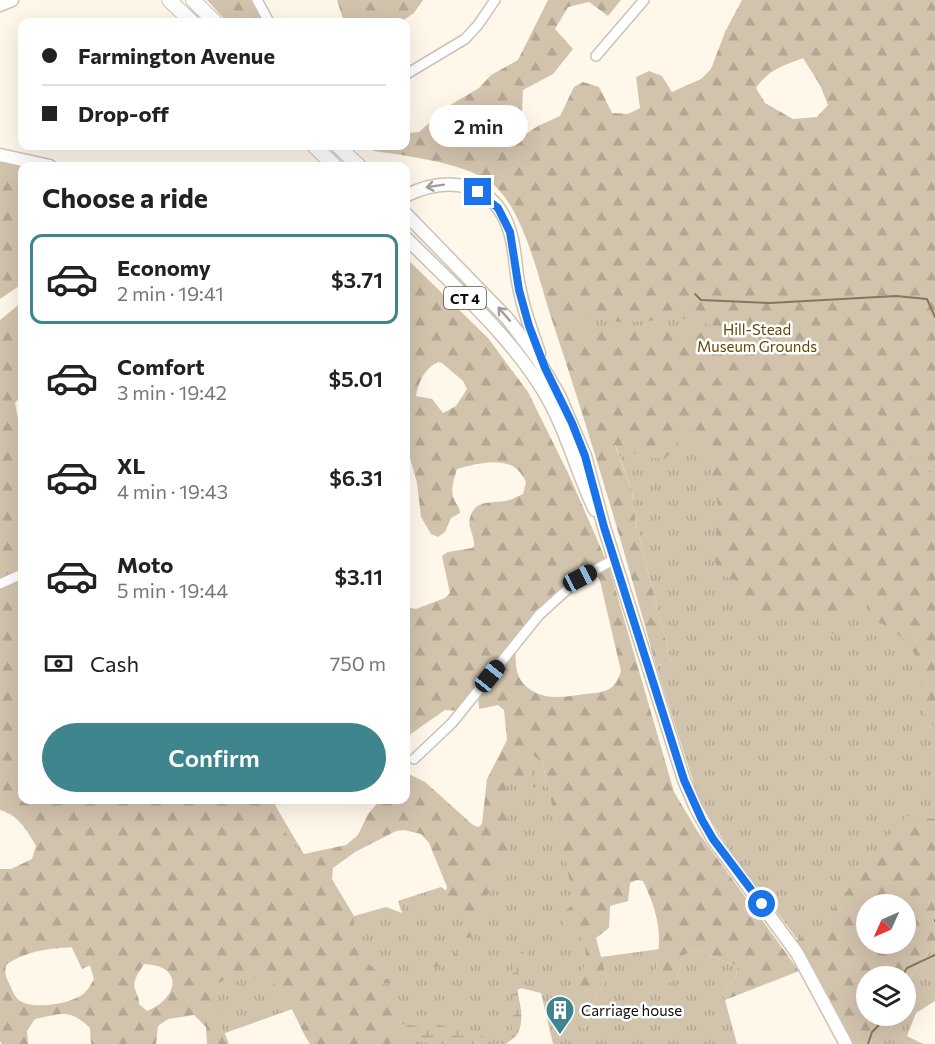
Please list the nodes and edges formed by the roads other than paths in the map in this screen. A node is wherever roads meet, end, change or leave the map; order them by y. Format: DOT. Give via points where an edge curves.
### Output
graph roads {
  1 [pos="12,0"];
  2 [pos="169,0"];
  3 [pos="193,0"];
  4 [pos="257,0"];
  5 [pos="495,0"];
  6 [pos="644,0"];
  7 [pos="0,5"];
  8 [pos="188,18"];
  9 [pos="211,18"];
  10 [pos="267,18"];
  11 [pos="596,56"];
  12 [pos="410,72"];
  13 [pos="318,150"];
  14 [pos="342,150"];
  15 [pos="0,155"];
  16 [pos="32,162"];
  17 [pos="329,162"];
  18 [pos="355,162"];
  19 [pos="410,194"];
  20 [pos="410,218"];
  21 [pos="410,242"];
  22 [pos="550,379"];
  23 [pos="604,527"];
  24 [pos="615,559"];
  25 [pos="18,576"];
  26 [pos="0,584"];
  27 [pos="414,759"];
  28 [pos="846,1044"];
  1 -- 7 [label="main road"];
  2 -- 8 [label="highway"];
  3 -- 9 [label="highway"];
  4 -- 10 [label="street"];
  5 -- 12 [label="street" via="465,39"];
  6 -- 11 [label="street"];
  13 -- 17 [label="highway"];
  14 -- 18 [label="highway"];
  15 -- 16 [label="main road"];
  22 -- 19 [label="main road, CT 4, one-way" via="522,302 510,232 498,208 478,192 455,184 430,186"];
  22 -- 20 [label="main road, one-way" via="507,318"];
  21 -- 23 [label="main road, CT 4" via="500,335 539,384 563,428"];
  22 -- 23 [label="main road, CT 4" via="580,444"];
  23 -- 24 [label="main road, CT 4"];
  24 -- 27 [label="street" via="580,578 539,615 452,723"];
  24 -- 28 [label="main road, CT 4" via="684,780 702,820 797,953"];
  25 -- 26 [label="street"];
}
